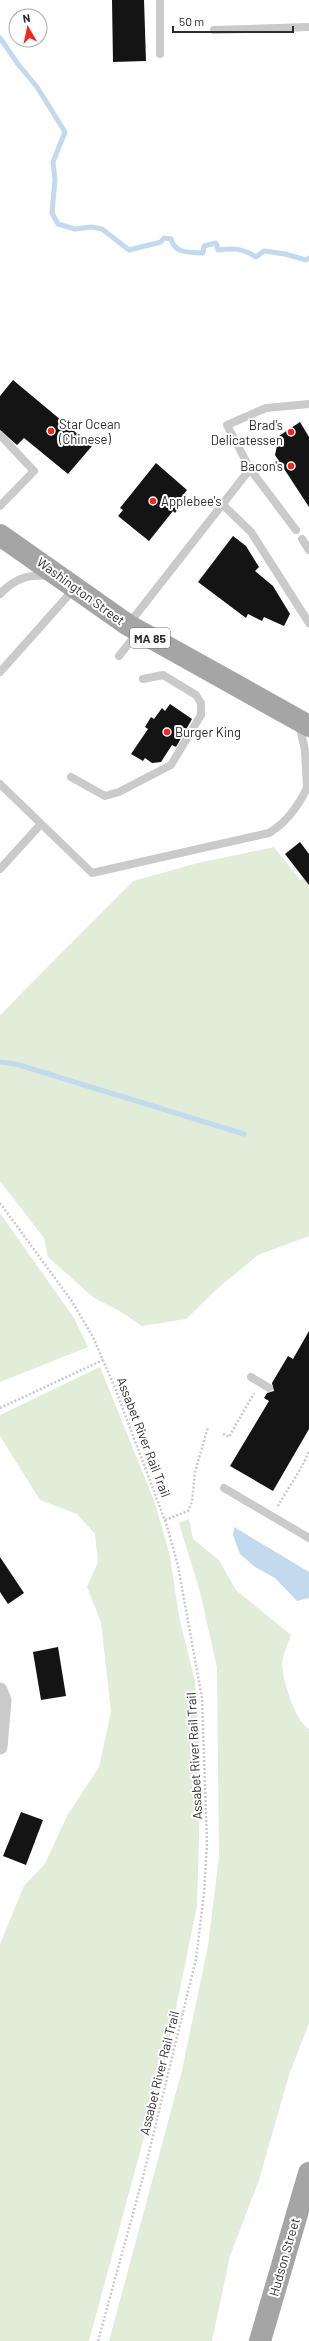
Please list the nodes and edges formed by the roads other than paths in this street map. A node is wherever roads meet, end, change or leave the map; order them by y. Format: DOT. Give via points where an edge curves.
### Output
graph roads {
  1 [pos="160,0"];
  2 [pos="309,27"];
  3 [pos="214,30"];
  4 [pos="160,54"];
  5 [pos="309,404"];
  6 [pos="0,435"];
  7 [pos="250,469"];
  8 [pos="222,504"];
  9 [pos="0,506"];
  10 [pos="296,530"];
  11 [pos="0,535"];
  12 [pos="302,539"];
  13 [pos="309,550"];
  14 [pos="67,583"];
  15 [pos="0,594"];
  16 [pos="309,623"];
  17 [pos="134,628"];
  18 [pos="119,656"];
  19 [pos="0,672"];
  20 [pos="143,679"];
  21 [pos="303,723"];
  22 [pos="71,777"];
  23 [pos="0,784"];
  24 [pos="308,787"];
  25 [pos="40,825"];
  26 [pos="0,869"];
  27 [pos="251,1377"];
  28 [pos="270,1388"];
  29 [pos="224,1488"];
  30 [pos="309,1538"];
  31 [pos="0,1690"];
  32 [pos="0,1747"];
  33 [pos="309,2173"];
  34 [pos="260,2341"];
  1 -- 4 [label="lane"];
  2 -- 3 [label="lane"];
  5 -- 7 [label="lane" via="266,408 227,425"];
  6 -- 9 [label="lane" via="34,471"];
  7 -- 8 [label="lane"];
  7 -- 10 [label="lane"];
  8 -- 16 [label="lane" via="251,532"];
  8 -- 17 [label="lane"];
  11 -- 14 [label="main road, Washington Street / MA 85" via="22,548"];
  12 -- 13 [label="lane"];
  14 -- 15 [label="lane" via="39,575 21,577"];
  14 -- 17 [label="main road, Washington Street / MA 85"];
  14 -- 19 [label="lane"];
  17 -- 18 [label="lane"];
  17 -- 21 [label="main road, Washington Street / MA 85"];
  20 -- 22 [label="lane" via="163,675 196,695 201,703 201,715 171,765 119,792 105,796"];
  21 -- 24 [label="lane"];
  23 -- 25 [label="lane"];
  24 -- 25 [label="lane" via="298,807 280,826 269,833 92,872"];
  25 -- 26 [label="lane"];
  27 -- 28 [label="lane"];
  29 -- 30 [label="lane"];
  31 -- 32 [label="street" via="4,1700"];
  33 -- 34 [label="main road, Hudson Street"];
}
